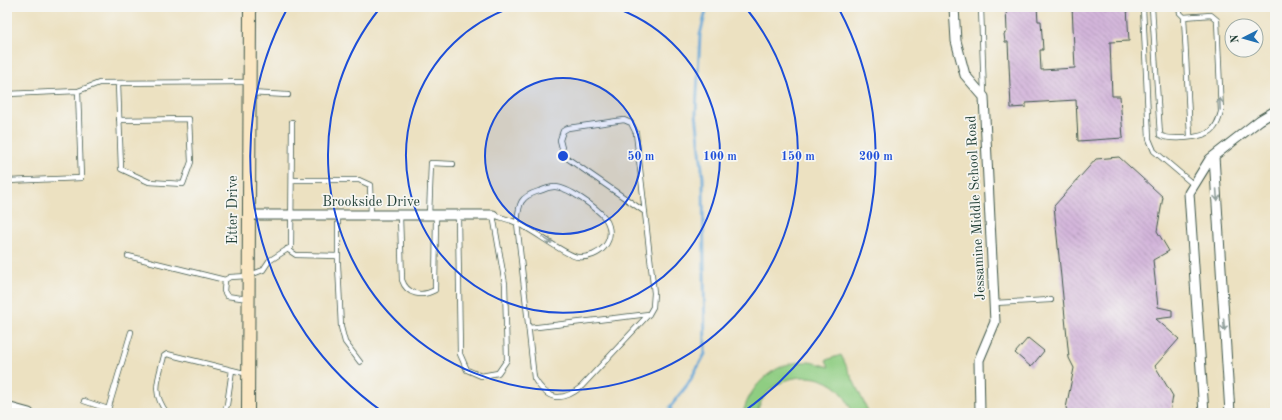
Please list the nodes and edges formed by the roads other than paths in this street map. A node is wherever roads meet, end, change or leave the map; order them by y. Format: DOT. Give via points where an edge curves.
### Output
graph roads {
  1 [pos="250,7"];
  2 [pos="954,7"];
  3 [pos="981,7"];
  4 [pos="1143,7"];
  5 [pos="1152,7"];
  6 [pos="1179,7"];
  7 [pos="1184,17"];
  8 [pos="118,83"];
  9 [pos="249,88"];
  10 [pos="78,91"];
  11 [pos="7,94"];
  12 [pos="288,95"];
  13 [pos="984,97"];
  14 [pos="1275,111"];
  15 [pos="119,120"];
  16 [pos="292,122"];
  17 [pos="1190,136"];
  18 [pos="1214,156"];
  19 [pos="453,164"];
  20 [pos="7,180"];
  21 [pos="292,180"];
  22 [pos="1194,185"];
  23 [pos="645,212"];
  24 [pos="248,215"];
  25 [pos="458,215"];
  26 [pos="493,215"];
  27 [pos="291,216"];
  28 [pos="338,216"];
  29 [pos="371,216"];
  30 [pos="400,216"];
  31 [pos="432,216"];
  32 [pos="517,223"];
  33 [pos="287,249"];
  34 [pos="128,256"];
  35 [pos="338,256"];
  36 [pos="248,276"];
  37 [pos="225,280"];
  38 [pos="248,299"];
  39 [pos="1051,300"];
  40 [pos="994,303"];
  41 [pos="649,314"];
  42 [pos="529,328"];
  43 [pos="131,332"];
  44 [pos="360,362"];
  45 [pos="232,370"];
  46 [pos="249,374"];
  47 [pos="84,401"];
  48 [pos="7,407"];
  49 [pos="107,411"];
  50 [pos="28,413"];
  51 [pos="167,413"];
  52 [pos="224,413"];
  53 [pos="248,413"];
  54 [pos="980,413"];
  55 [pos="1204,413"];
  56 [pos="1230,413"];
  1 -- 9 [label="street, Etter Drive"];
  2 -- 13 [label="street, Jessamine Middle School Road" via="956,41 965,75"];
  3 -- 13 [label="lane"];
  4 -- 22 [label="lane" via="1149,139 1154,151"];
  5 -- 17 [label="lane" via="1160,135 1167,139"];
  6 -- 7 [label="lane"];
  7 -- 17 [label="lane"];
  17 -- 7 [label="lane, one-way" via="1203,135 1212,130 1221,112 1217,20 1211,15"];
  8 -- 9 [label="lane"];
  8 -- 10 [label="lane" via="99,83"];
  8 -- 15 [label="lane"];
  9 -- 12 [label="lane"];
  9 -- 24 [label="street, Etter Drive"];
  10 -- 11 [label="lane"];
  10 -- 20 [label="lane" via="81,178"];
  13 -- 40 [label="street, Jessamine Middle School Road"];
  14 -- 18 [label="street"];
  15 -- 15 [label="lane" via="121,169 149,182 183,184 191,162 189,119"];
  16 -- 21 [label="lane"];
  18 -- 22 [label="street"];
  18 -- 56 [label="street, one-way"];
  19 -- 31 [label="lane" via="431,163"];
  21 -- 27 [label="lane"];
  21 -- 29 [label="lane" via="359,180 370,185"];
  22 -- 55 [label="street" via="1189,193"];
  23 -- 23 [label="lane" via="636,133 631,123 624,120 568,128 563,131 560,140 564,156"];
  23 -- 41 [label="lane" via="654,293 653,307"];
  24 -- 27 [label="street, Brookside Drive"];
  24 -- 36 [label="street, Etter Drive"];
  25 -- 26 [label="street, Brookside Drive"];
  25 -- 26 [label="lane" via="460,354 467,370 481,376 498,373 507,360 505,284"];
  25 -- 31 [label="street, Brookside Drive"];
  26 -- 32 [label="lane"];
  27 -- 28 [label="street, Brookside Drive"];
  27 -- 33 [label="lane" via="291,247"];
  28 -- 29 [label="street, Brookside Drive"];
  28 -- 35 [label="lane"];
  29 -- 30 [label="street, Brookside Drive"];
  30 -- 31 [label="street, Brookside Drive"];
  30 -- 31 [label="lane" via="402,280 409,292 419,294 434,290"];
  32 -- 32 [label="lane, one-way" via="576,258 595,256 606,247 610,231 605,218 587,202 565,189 554,187 528,195 519,204"];
  32 -- 42 [label="lane"];
  33 -- 35 [label="lane" via="296,255"];
  33 -- 36 [label="lane" via="269,262 263,270"];
  34 -- 37 [label="lane"];
  35 -- 44 [label="lane" via="341,327 345,342"];
  36 -- 37 [label="lane" via="233,276"];
  36 -- 38 [label="street, Etter Drive"];
  37 -- 38 [label="lane" via="224,291 227,296"];
  38 -- 46 [label="street, Etter Drive"];
  39 -- 40 [label="lane"];
  40 -- 54 [label="street, Jessamine Middle School Road" via="995,322 979,360"];
  41 -- 42 [label="lane"];
  41 -- 42 [label="lane" via="581,387 571,395 559,398 541,388 534,378"];
  43 -- 49 [label="lane"];
  45 -- 46 [label="lane"];
  45 -- 51 [label="lane" via="167,354 164,356 156,395"];
  45 -- 52 [label="lane"];
  46 -- 53 [label="street, Etter Drive"];
  47 -- 49 [label="lane"];
  48 -- 50 [label="street"];
}
